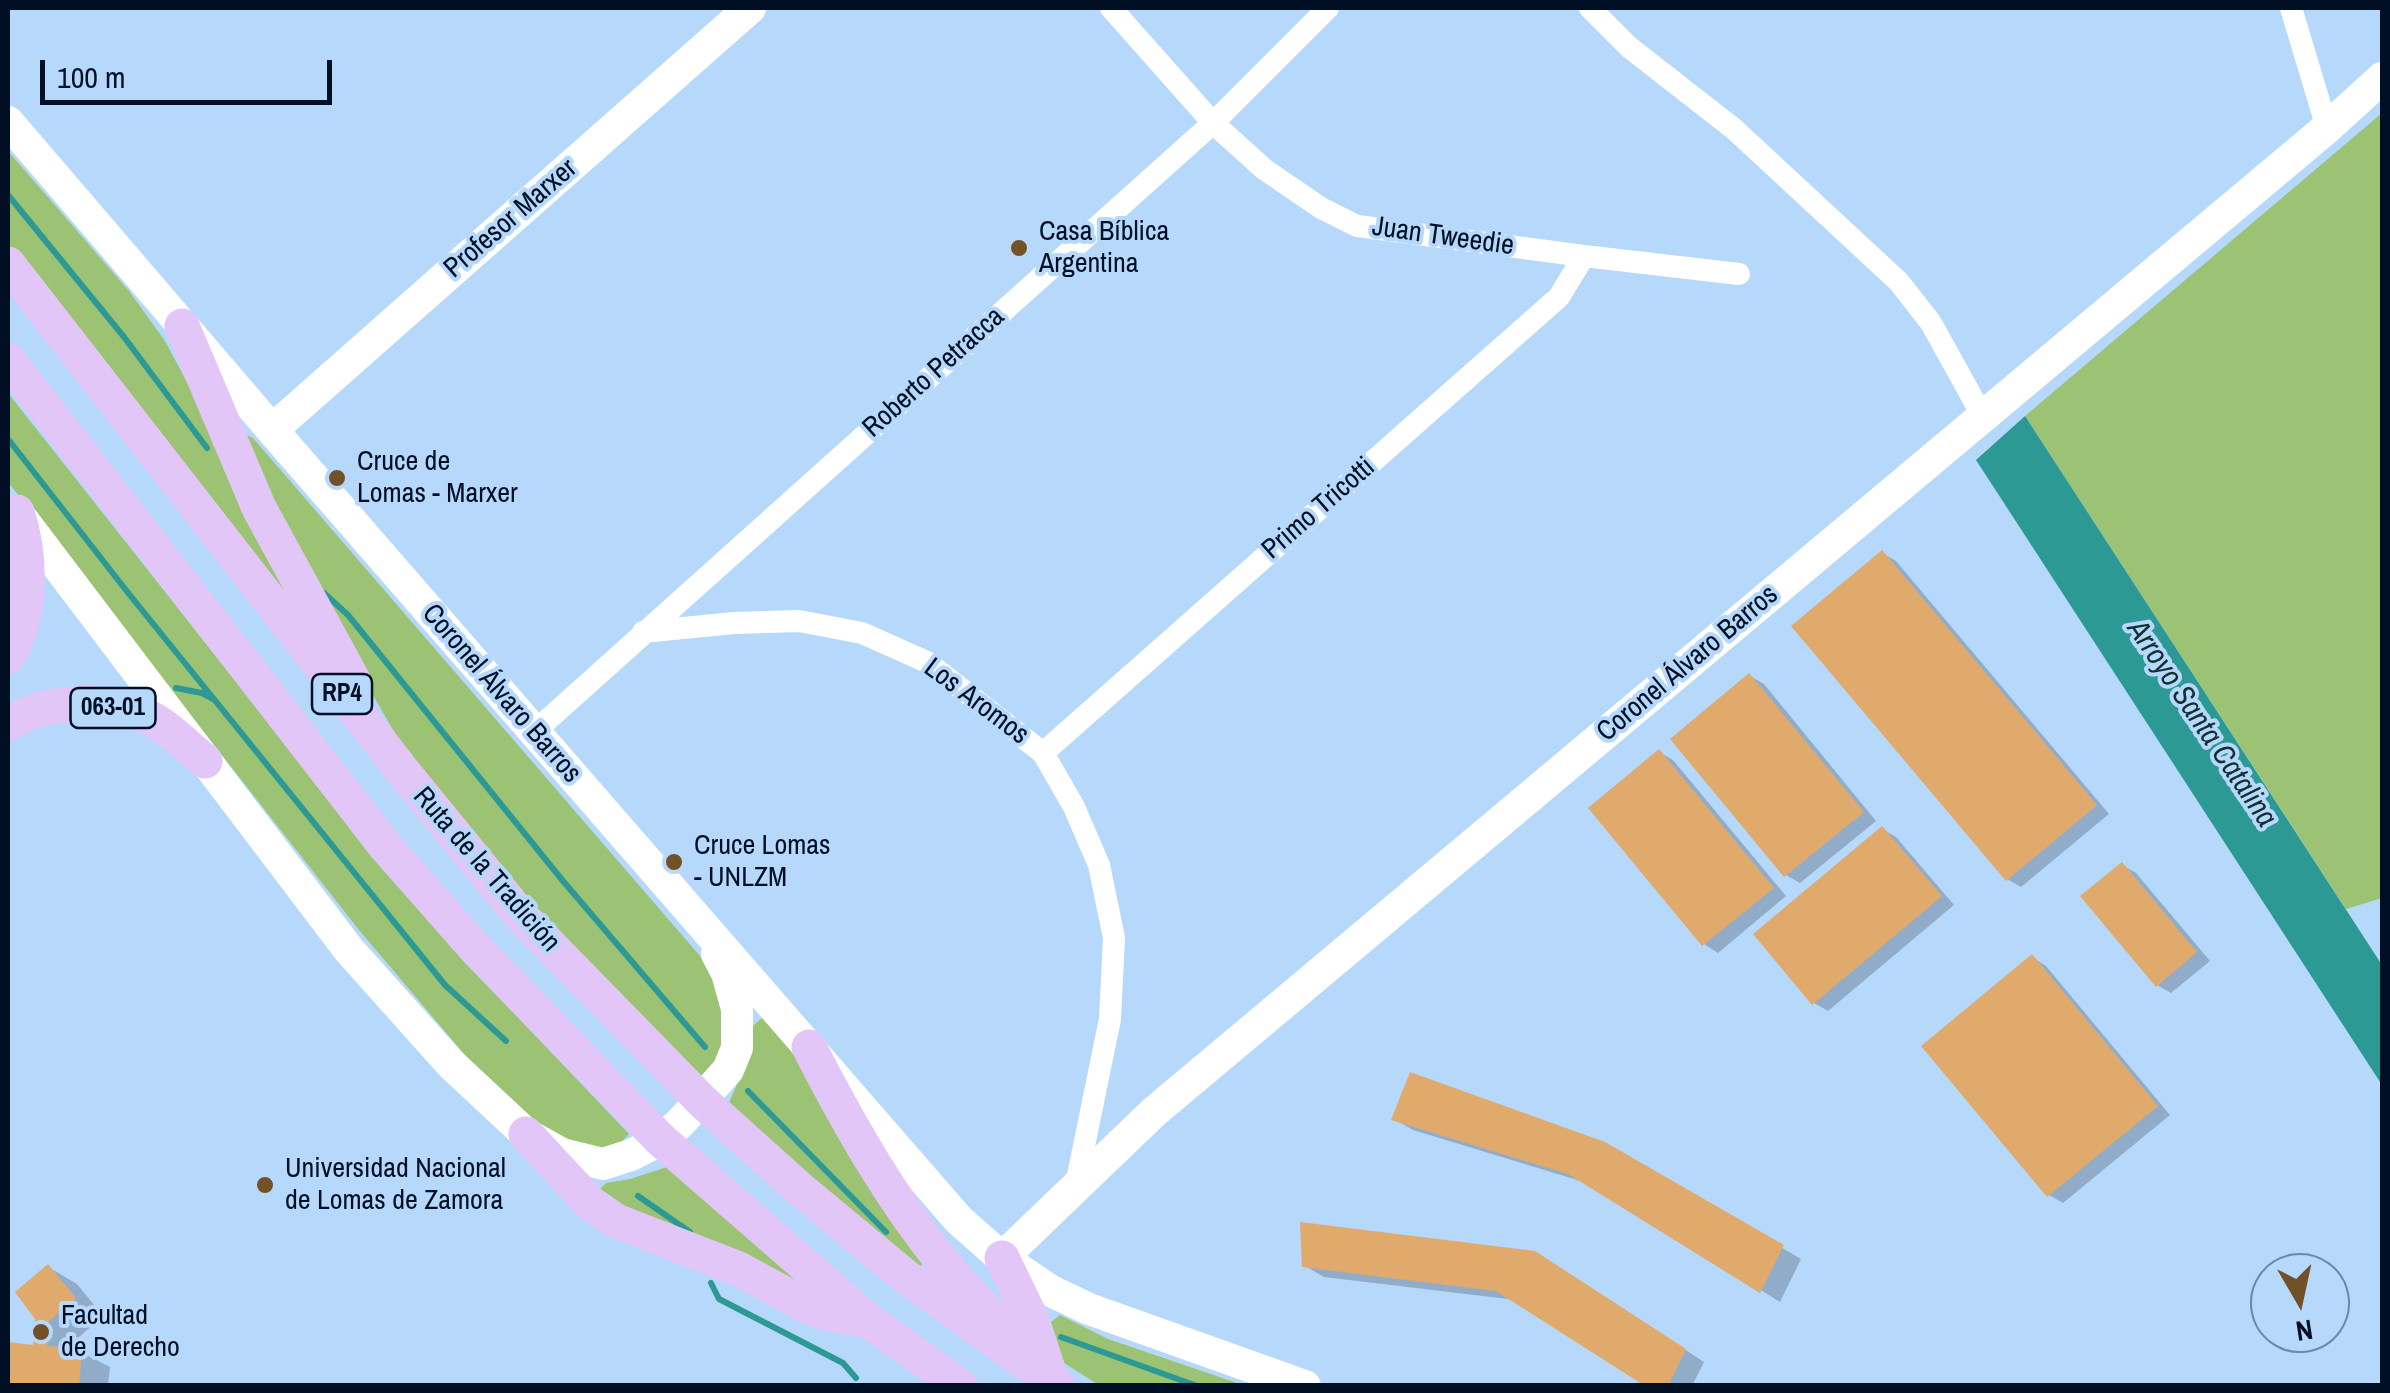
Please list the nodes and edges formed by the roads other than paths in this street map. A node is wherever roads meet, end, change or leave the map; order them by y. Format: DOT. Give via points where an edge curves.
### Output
graph roads {
  1 [pos="750,8"];
  2 [pos="1111,8"];
  3 [pos="1328,8"];
  4 [pos="1590,8"];
  5 [pos="2291,8"];
  6 [pos="2382,78"];
  7 [pos="8,122"];
  8 [pos="1213,124"];
  9 [pos="2327,128"];
  10 [pos="1584,256"];
  11 [pos="8,264"];
  12 [pos="1739,274"];
  13 [pos="182,326"];
  14 [pos="8,360"];
  15 [pos="1983,417"];
  16 [pos="272,430"];
  17 [pos="12,506"];
  18 [pos="644,632"];
  19 [pos="8,658"];
  20 [pos="8,724"];
  21 [pos="534,732"];
  22 [pos="1044,752"];
  23 [pos="205,762"];
  24 [pos="401,769"];
  25 [pos="698,920"];
  26 [pos="809,1047"];
  27 [pos="702,1101"];
  28 [pos="526,1134"];
  29 [pos="661,1140"];
  30 [pos="1076,1185"];
  31 [pos="1002,1258"];
  32 [pos="870,1321"];
  33 [pos="1055,1383"];
  34 [pos="960,1386"];
  35 [pos="1305,1386"];
  1 -- 16 [label="main road, Profesor Marxer"];
  2 -- 8 [label="street, Juan Tweedie"];
  3 -- 8 [label="street, Roberto Petracca"];
  4 -- 15 [label="street" via="1734,129 1898,282 1931,323"];
  5 -- 9 [label="street"];
  6 -- 9 [label="main road, Coronel Álvaro Barros"];
  7 -- 13 [label="main road, Coronel Álvaro Barros"];
  8 -- 10 [label="street, Juan Tweedie" via="1264,169 1356,226"];
  8 -- 18 [label="street, Roberto Petracca"];
  9 -- 15 [label="main road, Coronel Álvaro Barros"];
  10 -- 12 [label="street, Juan Tweedie"];
  10 -- 22 [label="street, Primo Tricotti" via="1559,297"];
  11 -- 24 [label="main road, Ruta de la Tradición / RP4"];
  13 -- 16 [label="main road, Coronel Álvaro Barros"];
  13 -- 24 [label="main road" via="260,508"];
  14 -- 29 [label="main road, Ruta de la Tradición / RP4" via="386,847"];
  15 -- 30 [label="main road, Coronel Álvaro Barros" via="1154,1112"];
  16 -- 21 [label="main road, Coronel Álvaro Barros"];
  17 -- 19 [label="main road" via="24,532 28,579"];
  17 -- 23 [label="main road"];
  18 -- 21 [label="street, Roberto Petracca"];
  18 -- 22 [label="street, Los Aromos" via="799,620 862,633 927,662"];
  20 -- 23 [label="main road, 063-01" via="68,705 126,710 152,719"];
  21 -- 25 [label="main road, Coronel Álvaro Barros"];
  22 -- 30 [label="street, Los Aromos" via="1098,866 1114,938 1110,1019"];
  23 -- 28 [label="main road" via="350,950 452,1064"];
  24 -- 27 [label="main road, Ruta de la Tradición / RP4" via="521,916"];
  25 -- 26 [label="main road, Coronel Álvaro Barros"];
  25 -- 27 [label="main road" via="728,973 737,1009 733,1059"];
  26 -- 31 [label="main road, Coronel Álvaro Barros" via="959,1220"];
  26 -- 33 [label="main road" via="906,1214 946,1267"];
  27 -- 29 [label="main road"];
  27 -- 33 [label="main road, Ruta de la Tradición / RP4" via="906,1277"];
  28 -- 29 [label="main road" via="562,1154 604,1164"];
  28 -- 32 [label="main road" via="616,1222 739,1269 828,1314"];
  29 -- 32 [label="main road, Ruta de la Tradición / RP4"];
  30 -- 31 [label="main road, Coronel Álvaro Barros"];
  31 -- 33 [label="main road"];
  31 -- 35 [label="main road, Coronel Álvaro Barros" via="1089,1309"];
  32 -- 34 [label="main road, Ruta de la Tradición / RP4"];
}
